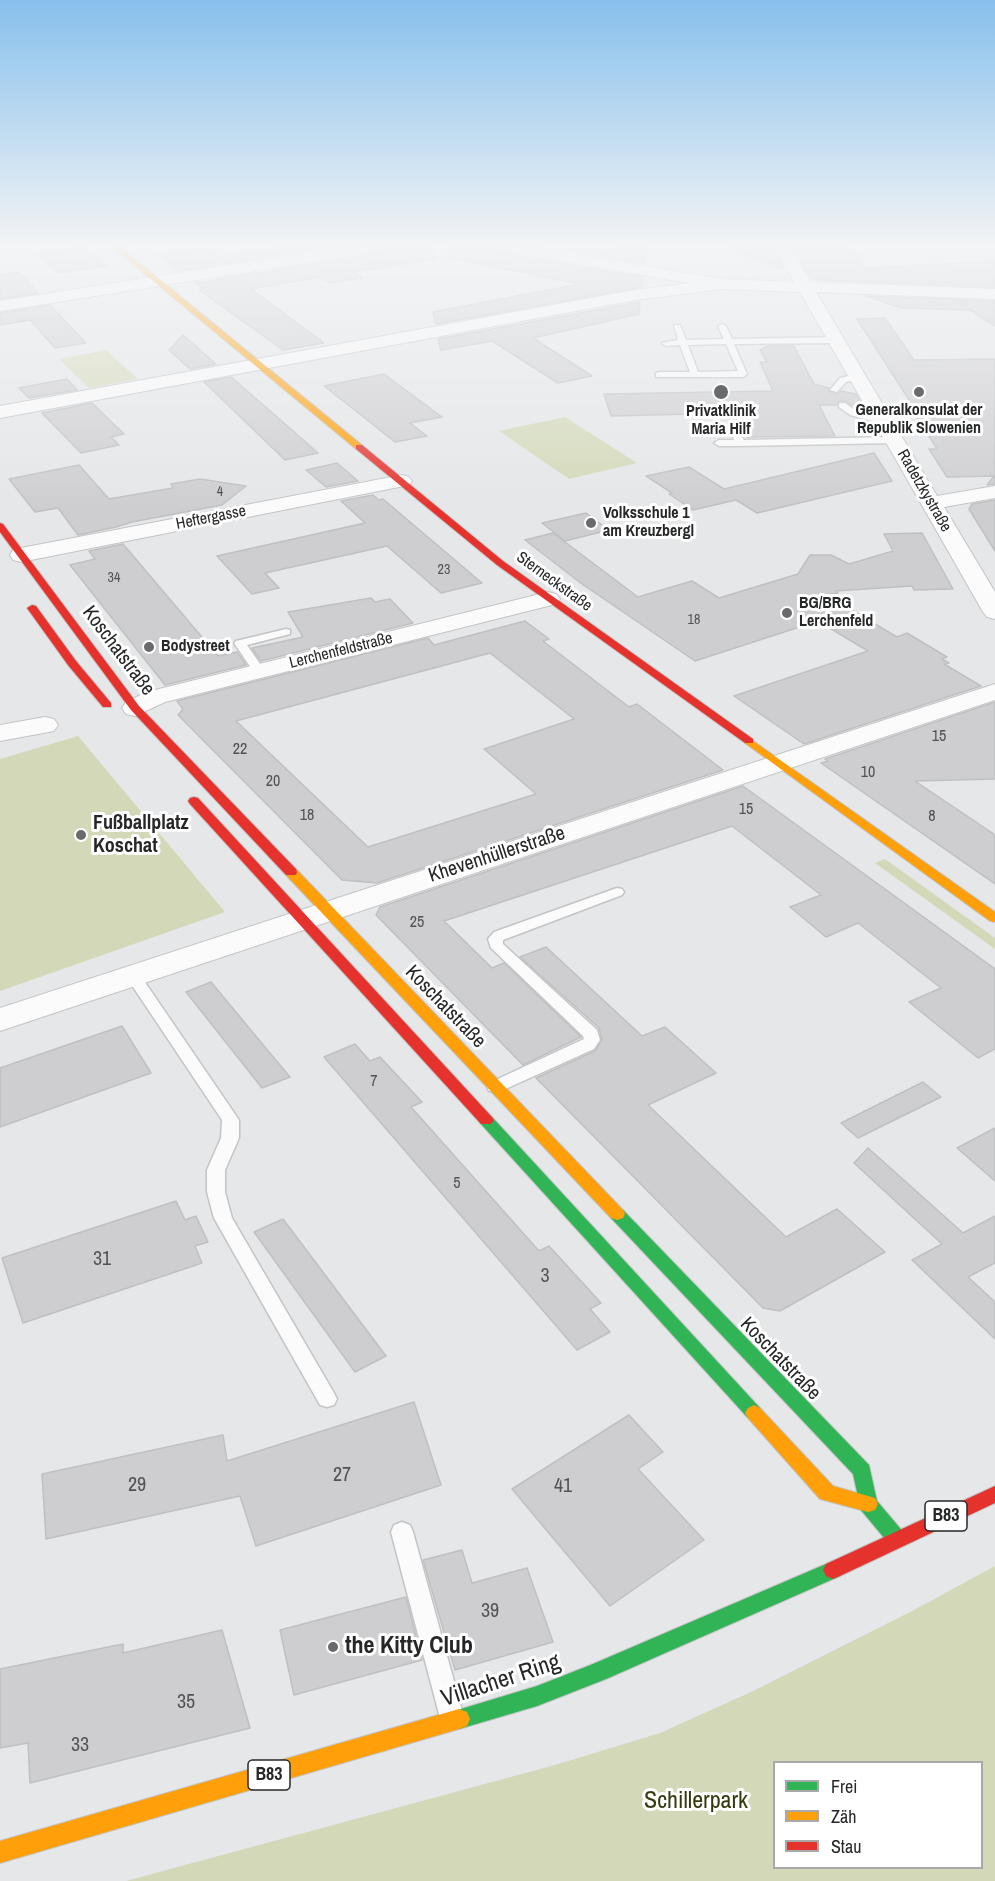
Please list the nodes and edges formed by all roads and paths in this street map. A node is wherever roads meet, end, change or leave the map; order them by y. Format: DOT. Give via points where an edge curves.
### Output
graph roads {
  1 [pos="219,334"];
  2 [pos="422,334"];
  3 [pos="680,334"];
  4 [pos="725,334"];
  5 [pos="832,334"];
  6 [pos="836,340"];
  7 [pos="729,342"];
  8 [pos="666,343"];
  9 [pos="683,343"];
  10 [pos="256,364"];
  11 [pos="659,375"];
  12 [pos="695,375"];
  13 [pos="857,377"];
  14 [pos="834,390"];
  15 [pos="842,405"];
  16 [pos="0,412"];
  17 [pos="883,421"];
  18 [pos="894,440"];
  19 [pos="719,443"];
  20 [pos="402,481"];
  21 [pos="995,492"];
  22 [pos="931,503"];
  23 [pos="0,526"];
  24 [pos="21,555"];
  25 [pos="23,594"];
  26 [pos="548,599"];
  27 [pos="995,612"];
  28 [pos="73,624"];
  29 [pos="48,630"];
  30 [pos="286,632"];
  31 [pos="259,671"];
  32 [pos="995,692"];
  33 [pos="135,706"];
  34 [pos="45,725"];
  35 [pos="0,733"];
  36 [pos="778,763"];
  37 [pos="188,794"];
  38 [pos="617,892"];
  39 [pos="314,915"];
  40 [pos="995,918"];
  41 [pos="133,975"];
  42 [pos="0,1020"];
  43 [pos="495,1087"];
  44 [pos="327,1399"];
  45 [pos="995,1494"];
  46 [pos="868,1504"];
  47 [pos="402,1532"];
  48 [pos="897,1539"];
  49 [pos="453,1720"];
  50 [pos="0,1852"];
  1 -- 10 [label="main road, Sterneckstraße"];
  2 -- 10 [label="street"];
  3 -- 9 [label="lane"];
  4 -- 7 [label="lane"];
  5 -- 6 [label="street, Radetzkystraße"];
  6 -- 7 [label="lane"];
  6 -- 13 [label="street, Radetzkystraße"];
  7 -- 9 [label="lane"];
  7 -- 12 [label="lane" via="743,374"];
  8 -- 9 [label="lane"];
  9 -- 12 [label="lane"];
  10 -- 16 [label="street"];
  10 -- 20 [label="main road, Sterneckstraße"];
  11 -- 12 [label="lane"];
  13 -- 14 [label="lane" via="843,380"];
  13 -- 17 [label="street, Radetzkystraße"];
  15 -- 17 [label="lane" via="853,413"];
  17 -- 18 [label="street, Radetzkystraße"];
  18 -- 19 [label="lane"];
  18 -- 22 [label="street, Radetzkystraße"];
  20 -- 24 [label="street, Heftergasse"];
  20 -- 26 [label="main road, Sterneckstraße"];
  21 -- 22 [label="street"];
  22 -- 27 [label="street, Radetzkystraße"];
  23 -- 24 [label="main road, Koschatstraße"];
  24 -- 28 [label="main road, Koschatstraße"];
  25 -- 29 [label="main road, Koschatstraße"];
  26 -- 31 [label="street, Lerchenfeldstraße"];
  26 -- 36 [label="main road, Sterneckstraße"];
  28 -- 29 [label="main road"];
  28 -- 33 [label="main road, Koschatstraße"];
  29 -- 33 [label="main road, Koschatstraße" via="72,663"];
  30 -- 31 [label="lane" via="240,643"];
  31 -- 33 [label="street, Lerchenfeldstraße"];
  32 -- 36 [label="street, Khevenhüllerstraße"];
  33 -- 39 [label="main road, Koschatstraße"];
  34 -- 35 [label="street"];
  36 -- 39 [label="street, Khevenhüllerstraße"];
  36 -- 40 [label="main road, Sterneckstraße"];
  37 -- 39 [label="main road, Koschatstraße"];
  38 -- 43 [label="lane" via="495,939 496,945 591,1034 592,1040 588,1046"];
  39 -- 41 [label="street, Khevenhüllerstraße"];
  39 -- 43 [label="main road, Koschatstraße"];
  39 -- 46 [label="main road, Koschatstraße" via="827,1493"];
  41 -- 42 [label="street, Khevenhüllerstraße"];
  41 -- 44 [label="lane" via="231,1120 230,1138 216,1170 216,1192 223,1218"];
  43 -- 46 [label="main road, Koschatstraße" via="862,1471"];
  45 -- 48 [label="main road, Villacher Ring / B83"];
  46 -- 48 [label="main road, Koschatstraße"];
  47 -- 49 [label="lane"];
  48 -- 49 [label="main road, Villacher Ring / B83" via="599,1672 537,1696"];
  49 -- 50 [label="main road, Villacher Ring / B83"];
}
